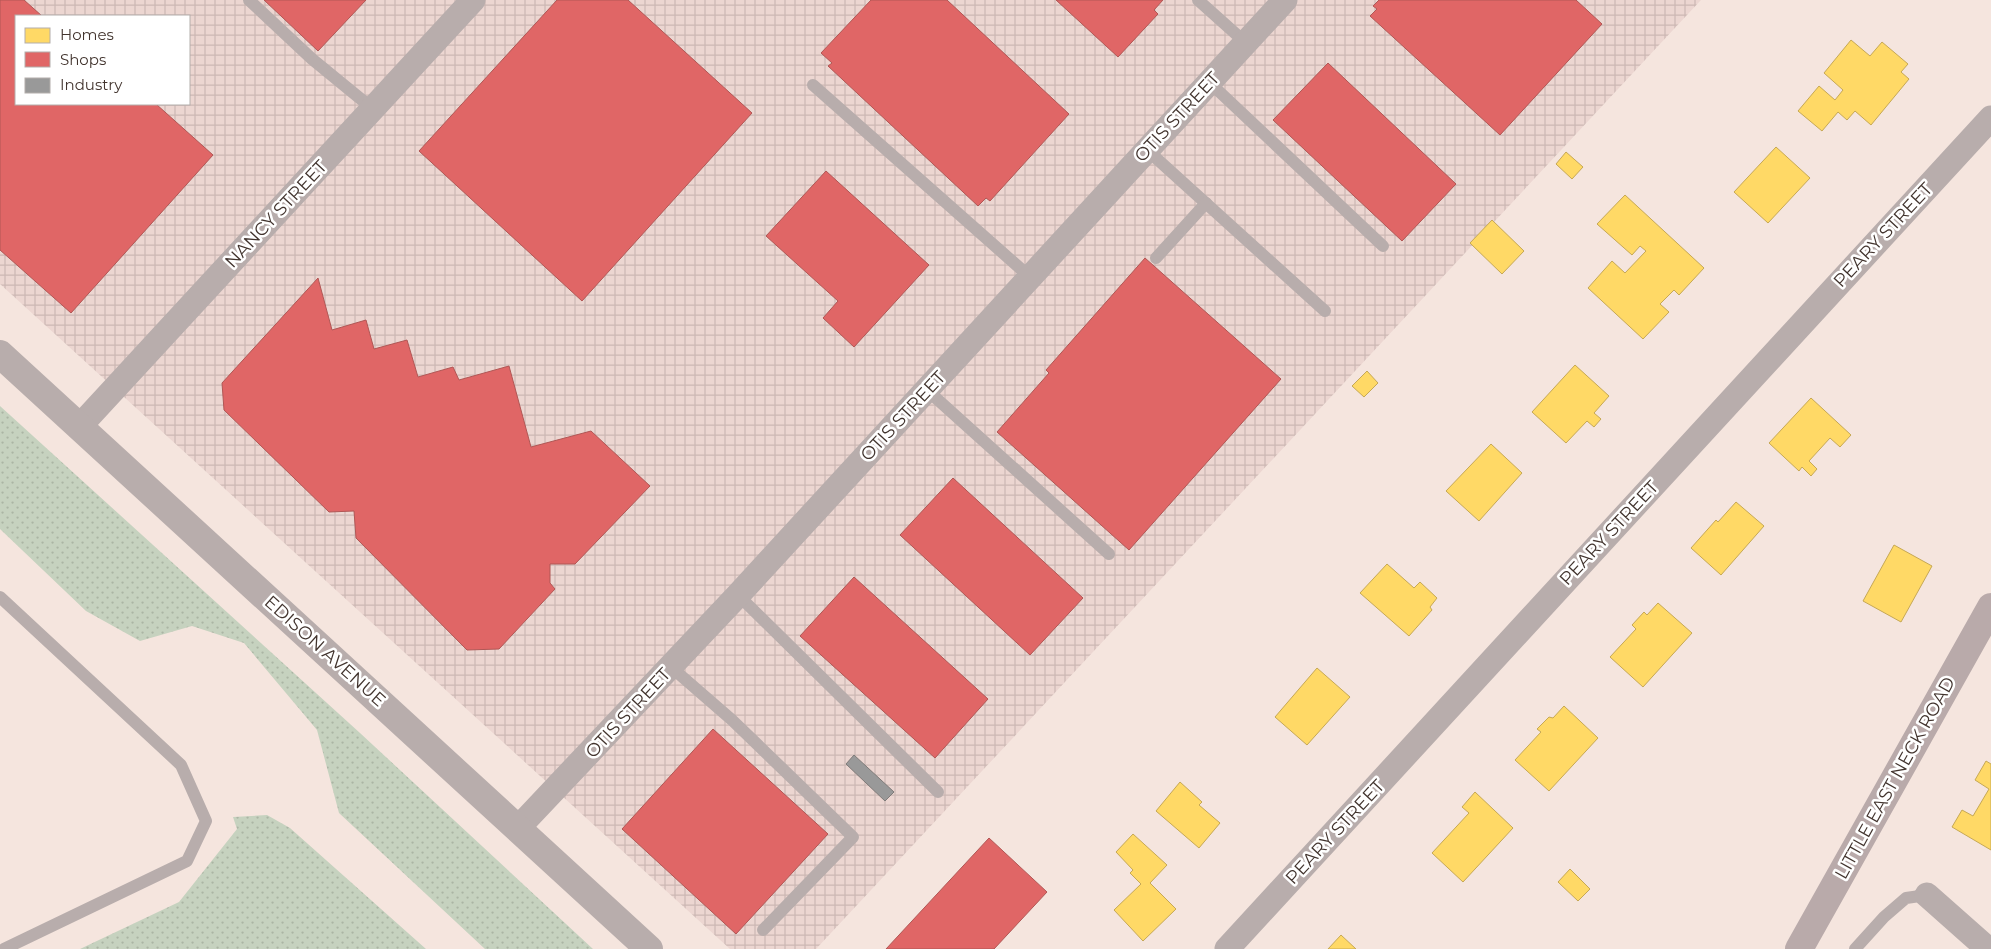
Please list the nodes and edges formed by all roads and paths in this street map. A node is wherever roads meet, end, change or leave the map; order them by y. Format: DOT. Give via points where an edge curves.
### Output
graph roads {
  1 [pos="249,0"];
  2 [pos="473,0"];
  3 [pos="1198,0"];
  4 [pos="1285,0"];
  5 [pos="1246,43"];
  6 [pos="1209,82"];
  7 [pos="813,85"];
  8 [pos="373,109"];
  9 [pos="1991,118"];
  10 [pos="1146,149"];
  11 [pos="1206,203"];
  12 [pos="1383,246"];
  13 [pos="1156,258"];
  14 [pos="1030,277"];
  15 [pos="1325,311"];
  16 [pos="0,354"];
  17 [pos="927,390"];
  18 [pos="79,427"];
  19 [pos="1109,554"];
  20 [pos="738,595"];
  21 [pos="0,597"];
  22 [pos="1991,607"];
  23 [pos="671,667"];
  24 [pos="938,792"];
  25 [pos="518,828"];
  26 [pos="1927,894"];
  27 [pos="763,930"];
  28 [pos="4,949"];
  29 [pos="649,949"];
  30 [pos="1227,949"];
  31 [pos="1799,949"];
  32 [pos="1855,949"];
  33 [pos="1988,949"];
  1 -- 8 [label="lane" via="312,59"];
  2 -- 8 [label="street, NANCY STREET"];
  3 -- 5 [label="lane"];
  4 -- 5 [label="street, OTIS STREET"];
  5 -- 6 [label="street, OTIS STREET"];
  6 -- 10 [label="street, OTIS STREET"];
  6 -- 12 [label="lane"];
  7 -- 14 [label="lane"];
  8 -- 18 [label="street, NANCY STREET"];
  9 -- 30 [label="street, PEARY STREET"];
  10 -- 11 [label="lane"];
  10 -- 14 [label="street, OTIS STREET"];
  11 -- 13 [label="lane"];
  11 -- 15 [label="lane"];
  14 -- 17 [label="street, OTIS STREET"];
  16 -- 18 [label="street, EDISON AVENUE"];
  17 -- 19 [label="lane"];
  17 -- 20 [label="street, OTIS STREET"];
  18 -- 25 [label="street, EDISON AVENUE"];
  20 -- 23 [label="street, OTIS STREET"];
  20 -- 24 [label="lane"];
  21 -- 28 [label="lane" via="181,765 206,821 187,861"];
  22 -- 31 [label="main road, LITTLE EAST NECK ROAD"];
  23 -- 25 [label="street, OTIS STREET"];
  23 -- 27 [label="lane" via="732,720 853,837"];
  25 -- 29 [label="street, EDISON AVENUE"];
  26 -- 32 [label="lane" via="1906,898"];
  26 -- 33 [label="street"];
}
